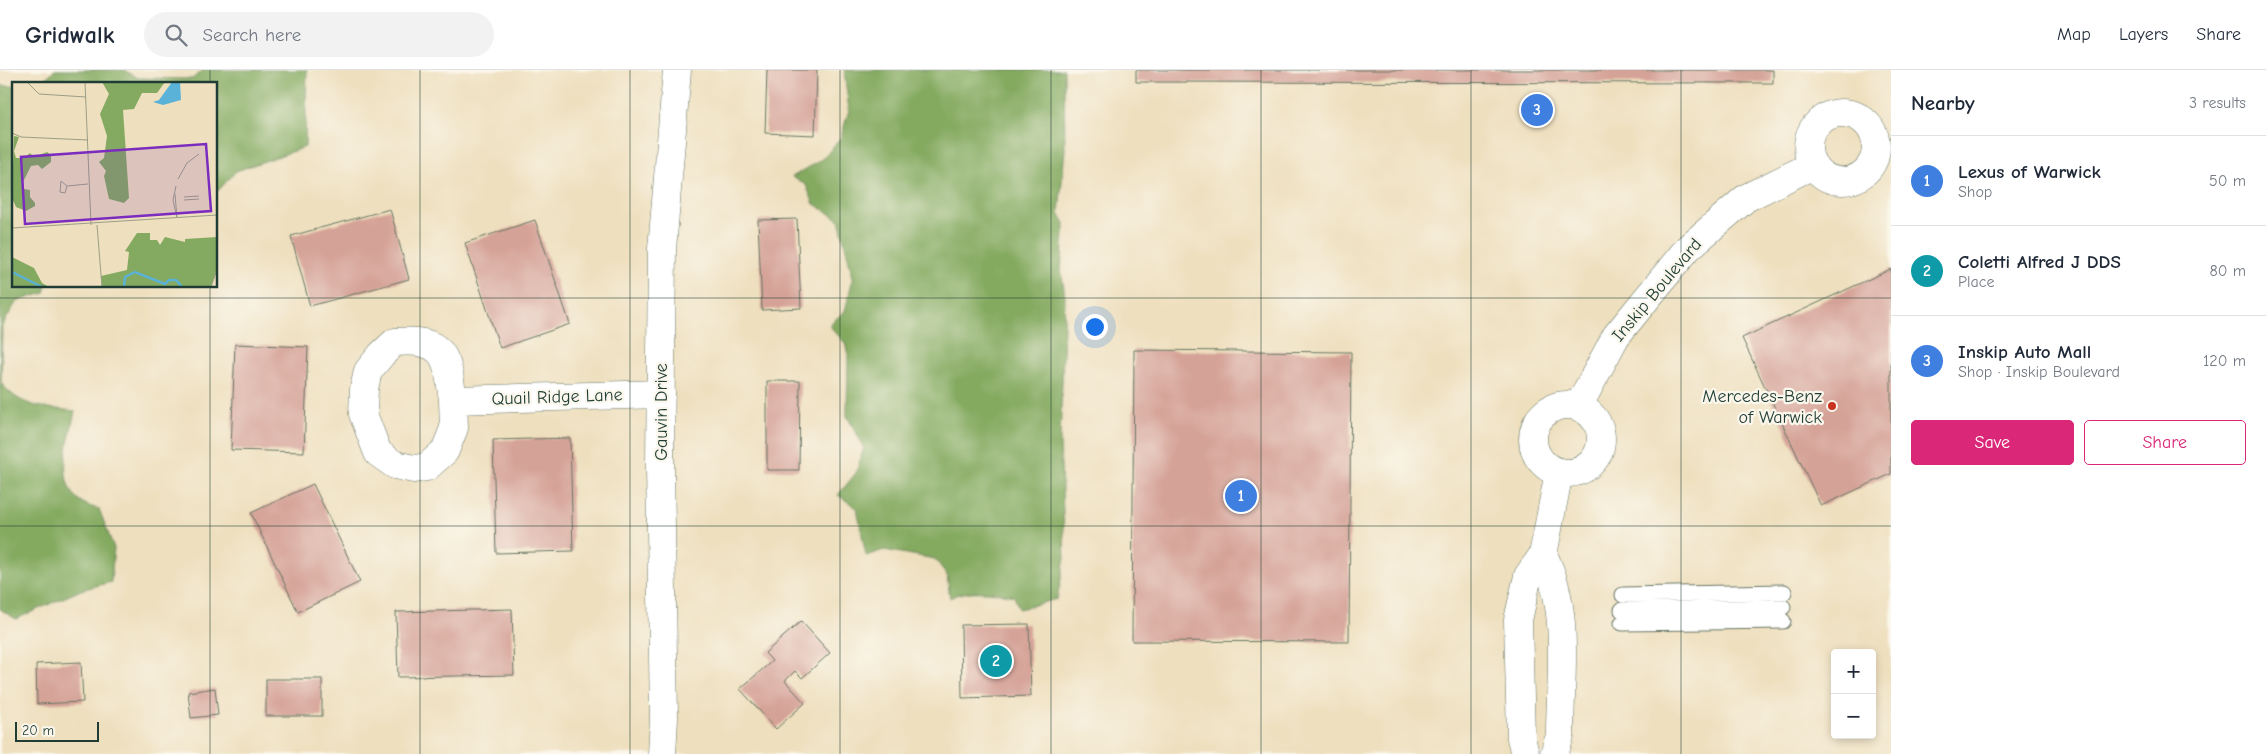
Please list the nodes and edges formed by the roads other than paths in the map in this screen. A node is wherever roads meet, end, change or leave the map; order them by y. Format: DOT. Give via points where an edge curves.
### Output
graph roads {
  1 [pos="677,70"];
  2 [pos="1883,136"];
  3 [pos="1813,165"];
  4 [pos="660,394"];
  5 [pos="453,400"];
  6 [pos="1578,407"];
  7 [pos="1559,472"];
  8 [pos="1543,555"];
  9 [pos="1622,609"];
  10 [pos="662,754"];
  11 [pos="1526,754"];
  12 [pos="1554,754"];
  1 -- 4 [label="street, Gauvin Drive" via="662,249"];
  2 -- 3 [label="street" via="1875,158 1864,174 1856,179 1836,181 1819,173"];
  2 -- 3 [label="street" via="1858,116 1838,113 1827,116 1811,132 1808,155"];
  3 -- 6 [label="street, Inskip Boulevard" via="1746,198 1688,248 1616,336"];
  4 -- 5 [label="street, Quail Ridge Lane"];
  4 -- 10 [label="street, Gauvin Drive"];
  5 -- 5 [label="street" via="448,362 438,350 425,343 396,342 368,371 364,389 363,414 378,453 395,465 414,469 428,467 445,450 454,428"];
  6 -- 7 [label="street" via="1588,412 1600,430 1598,452 1578,471"];
  6 -- 7 [label="street" via="1568,405 1548,411 1534,428 1535,450 1540,460"];
  7 -- 8 [label="street"];
  8 -- 11 [label="street" via="1528,576 1518,620 1521,738"];
  8 -- 12 [label="street" via="1553,574 1561,614 1560,736"];
  9 -- 9 [label="lane" via="1783,607"];
}
